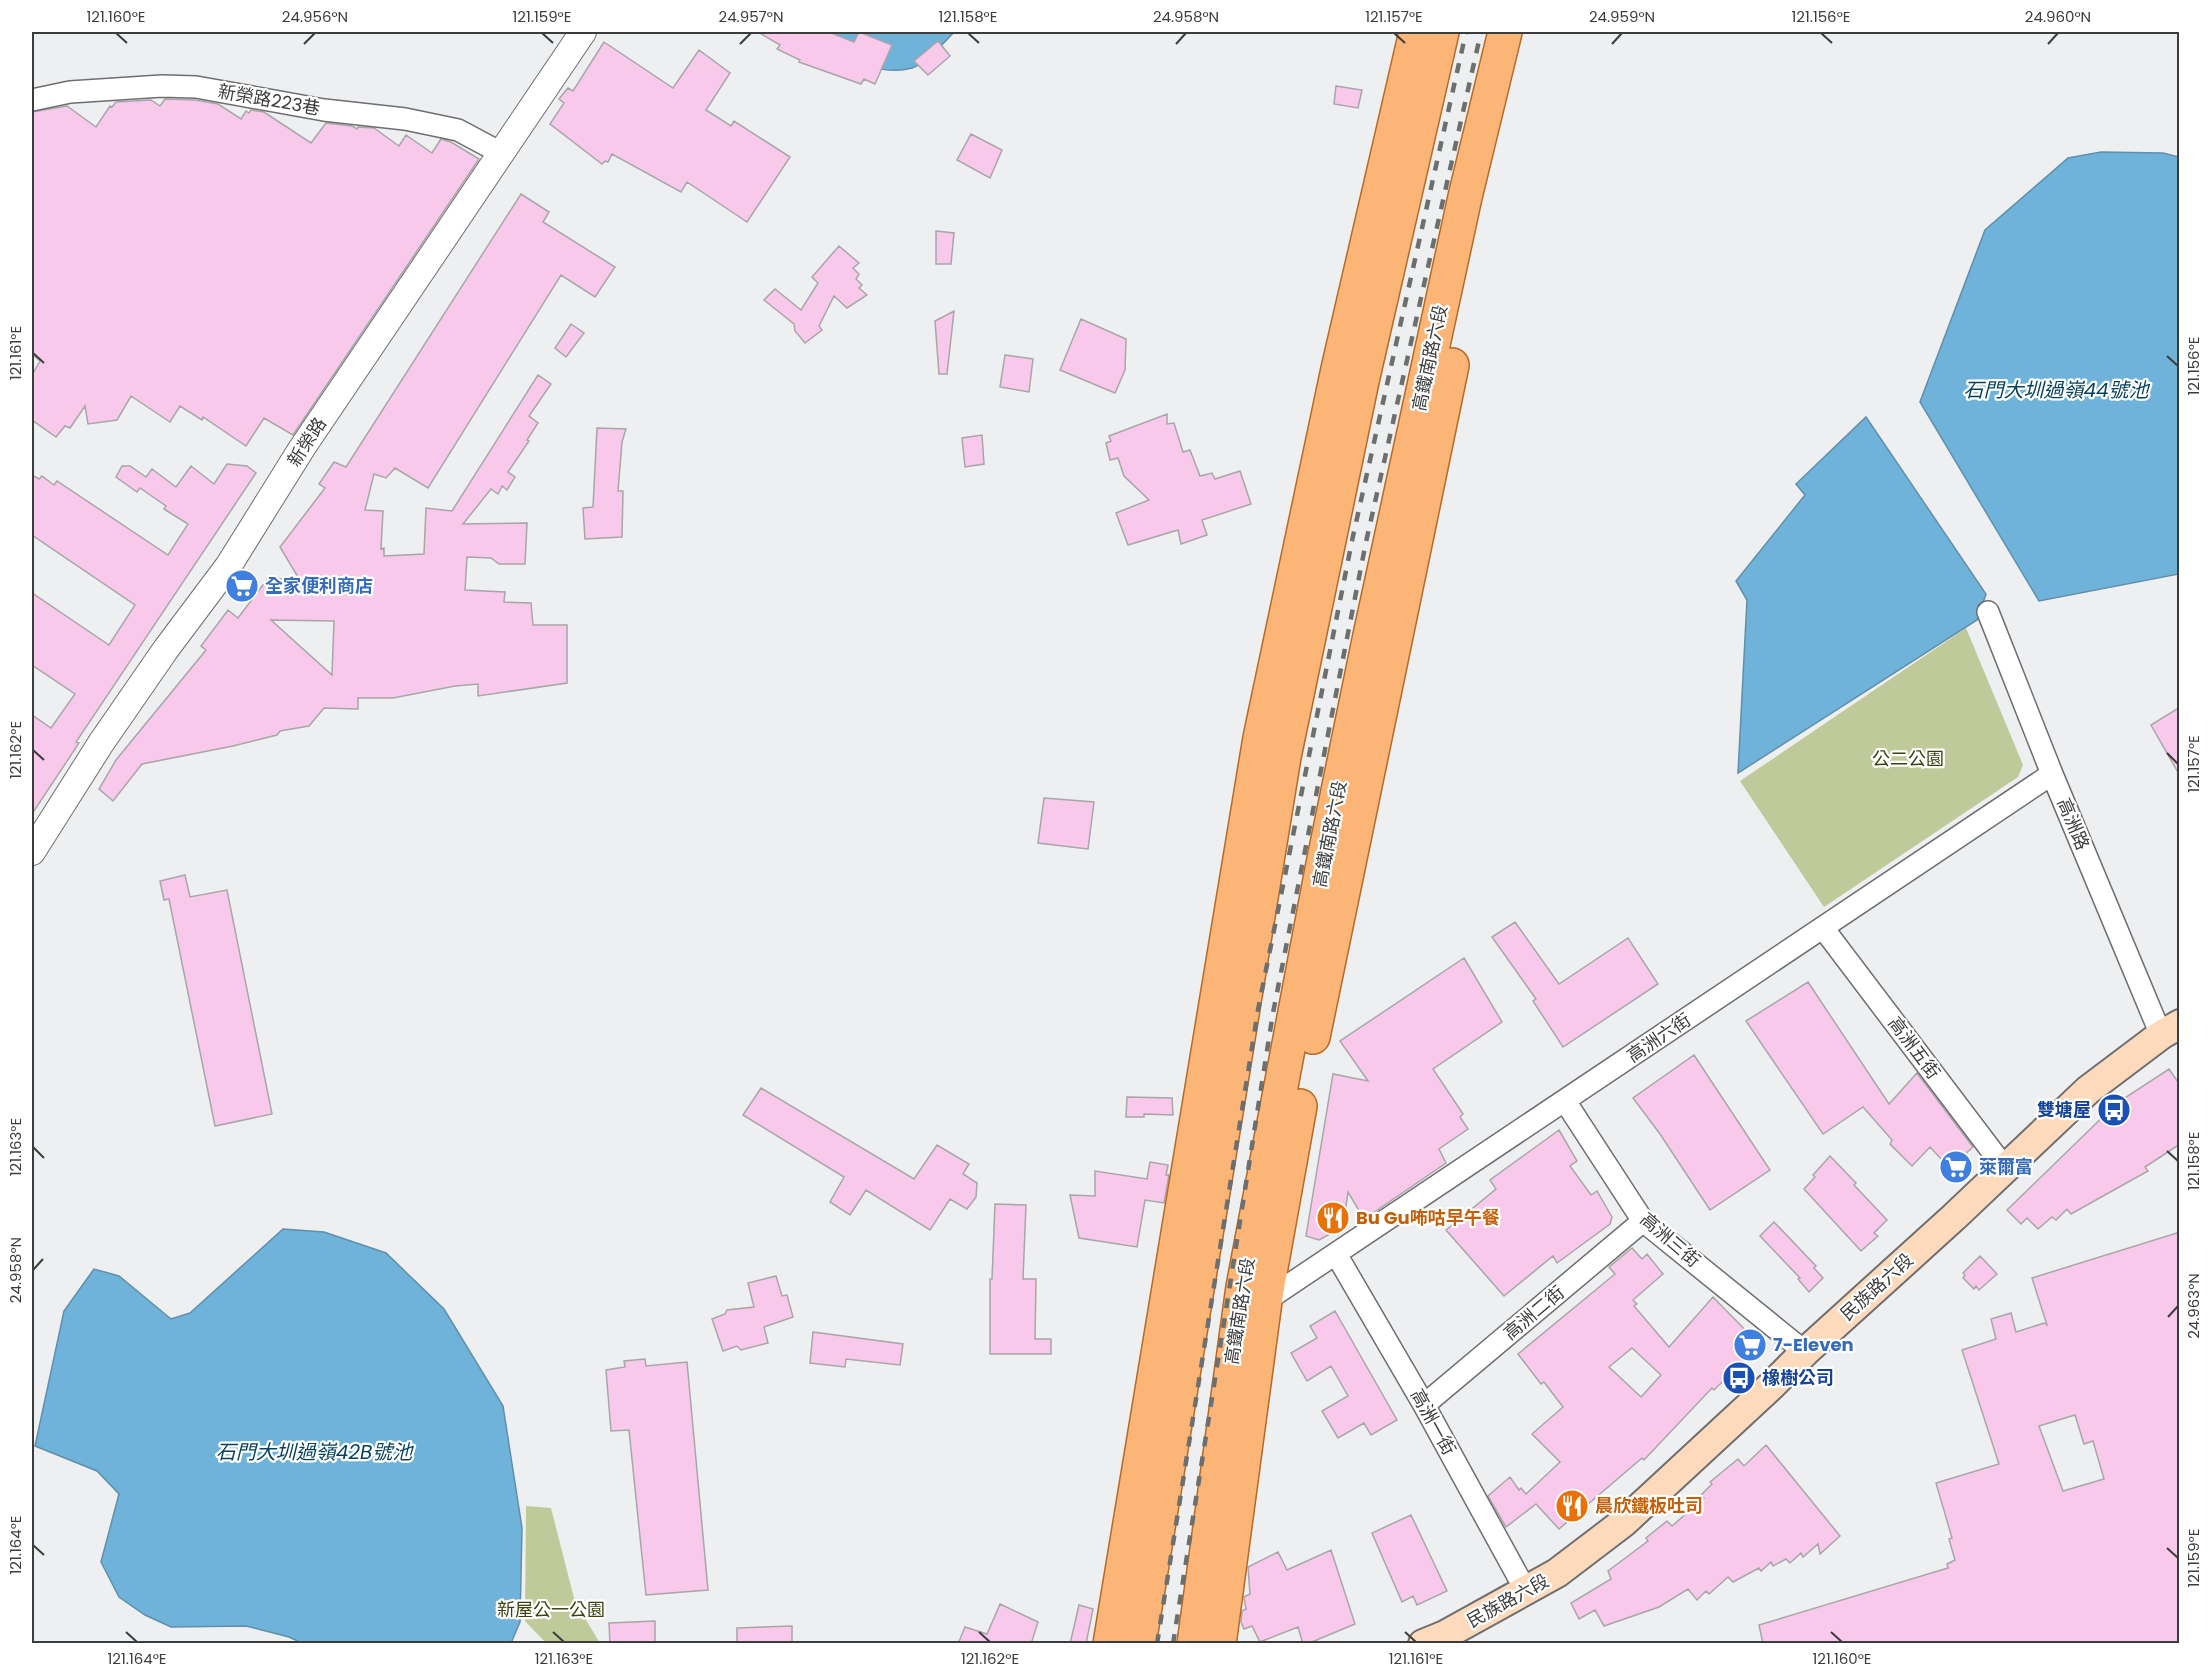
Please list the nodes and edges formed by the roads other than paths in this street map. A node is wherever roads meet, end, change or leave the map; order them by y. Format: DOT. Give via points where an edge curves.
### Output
graph roads {
  1 [pos="583,32"];
  2 [pos="1416,32"];
  3 [pos="1442,32"];
  4 [pos="1505,32"];
  5 [pos="1529,32"];
  6 [pos="32,100"];
  7 [pos="501,153"];
  8 [pos="1988,612"];
  9 [pos="1369,640"];
  10 [pos="1275,661"];
  11 [pos="1284,757"];
  12 [pos="1370,758"];
  13 [pos="2052,774"];
  14 [pos="32,852"];
  15 [pos="1823,928"];
  16 [pos="2170,1030"];
  17 [pos="1565,1101"];
  18 [pos="2004,1167"];
  19 [pos="1643,1221"];
  20 [pos="1336,1254"];
  21 [pos="1265,1301"];
  22 [pos="1805,1352"];
  23 [pos="1425,1406"];
  24 [pos="1526,1591"];
  25 [pos="1225,1636"];
  26 [pos="1110,1644"];
  27 [pos="1139,1644"];
  28 [pos="1194,1644"];
  29 [pos="1423,1644"];
  1 -- 7 [label="street, 新榮路"];
  2 -- 10 [label="main road" via="1340,357"];
  3 -- 11 [label="main road" via="1362,381"];
  4 -- 9 [label="main road, 高鐵南路六段" via="1465,197"];
  5 -- 12 [label="main road, 高鐵南路六段" via="1480,231"];
  6 -- 7 [label="street, 新榮路223巷" via="70,92 196,87 458,130"];
  7 -- 14 [label="street, 新榮路" via="302,448 229,565 101,743"];
  8 -- 13 [label="street, 高洲路"];
  9 -- 12 [label="main road"];
  9 -- 28 [label="main road, 高鐵南路六段" via="1243,1287"];
  10 -- 11 [label="main road"];
  10 -- 26 [label="main road"];
  11 -- 27 [label="main road"];
  12 -- 21 [label="main road, 高鐵南路六段"];
  13 -- 15 [label="street, 高洲六街"];
  13 -- 16 [label="street, 高洲路"];
  15 -- 17 [label="street, 高洲六街"];
  15 -- 18 [label="street, 高洲五街"];
  16 -- 18 [label="main road, 民族路六段" via="2088,1090"];
  17 -- 19 [label="street, 高洲三街"];
  17 -- 20 [label="street, 高洲六街"];
  18 -- 22 [label="main road, 民族路六段"];
  19 -- 22 [label="street, 高洲三街"];
  19 -- 23 [label="street, 高洲二街"];
  20 -- 21 [label="street, 高洲六街"];
  20 -- 23 [label="street, 高洲一街"];
  21 -- 25 [label="main road, 高鐵南路六段"];
  22 -- 24 [label="main road, 民族路六段" via="1624,1522 1557,1573"];
  23 -- 24 [label="street, 高洲一街"];
  24 -- 29 [label="main road, 民族路六段"];
}
